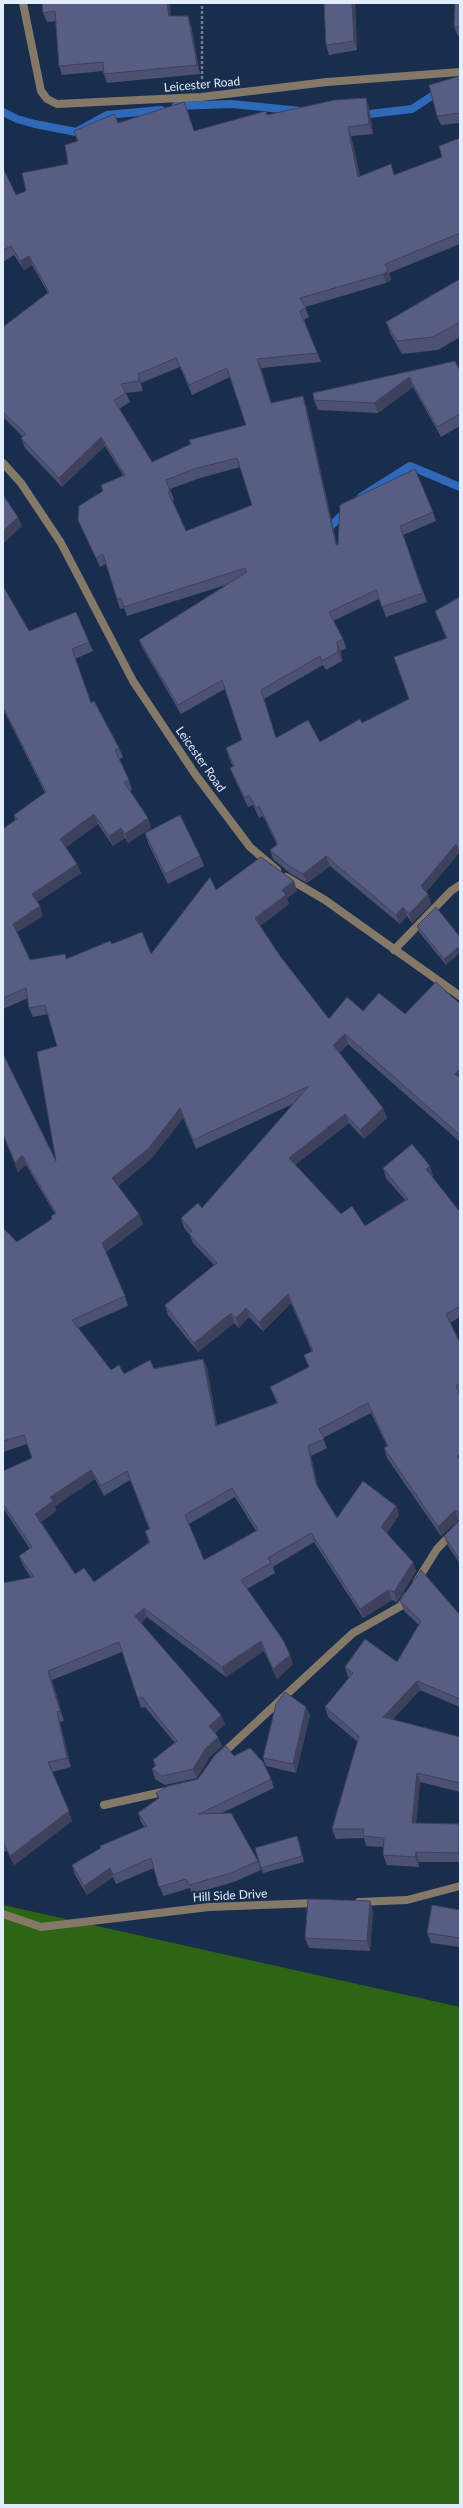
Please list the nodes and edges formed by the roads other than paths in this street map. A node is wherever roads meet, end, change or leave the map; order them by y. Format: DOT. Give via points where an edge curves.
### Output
graph roads {
  1 [pos="23,3"];
  2 [pos="460,72"];
  3 [pos="3,463"];
  4 [pos="460,886"];
  5 [pos="394,950"];
  6 [pos="460,996"];
  7 [pos="460,1525"];
  8 [pos="214,1761"];
  9 [pos="173,1789"];
  10 [pos="104,1805"];
  11 [pos="460,1886"];
  12 [pos="352,1902"];
  13 [pos="328,1903"];
  14 [pos="3,1914"];
  1 -- 2 [label="street, Leicester Road" via="41,91 47,99 57,104 201,98 327,82"];
  3 -- 5 [label="street, Leicester Road" via="21,483 61,543 133,681 195,774 250,847 288,879 325,900"];
  4 -- 5 [label="street" via="451,891"];
  5 -- 6 [label="street, Leicester Road"];
  7 -- 8 [label="street" via="437,1549 402,1606 353,1634"];
  9 -- 10 [label="street"];
  11 -- 12 [label="street" via="407,1900"];
  13 -- 14 [label="street, Hill Side Drive" via="209,1907 41,1927"];
}
